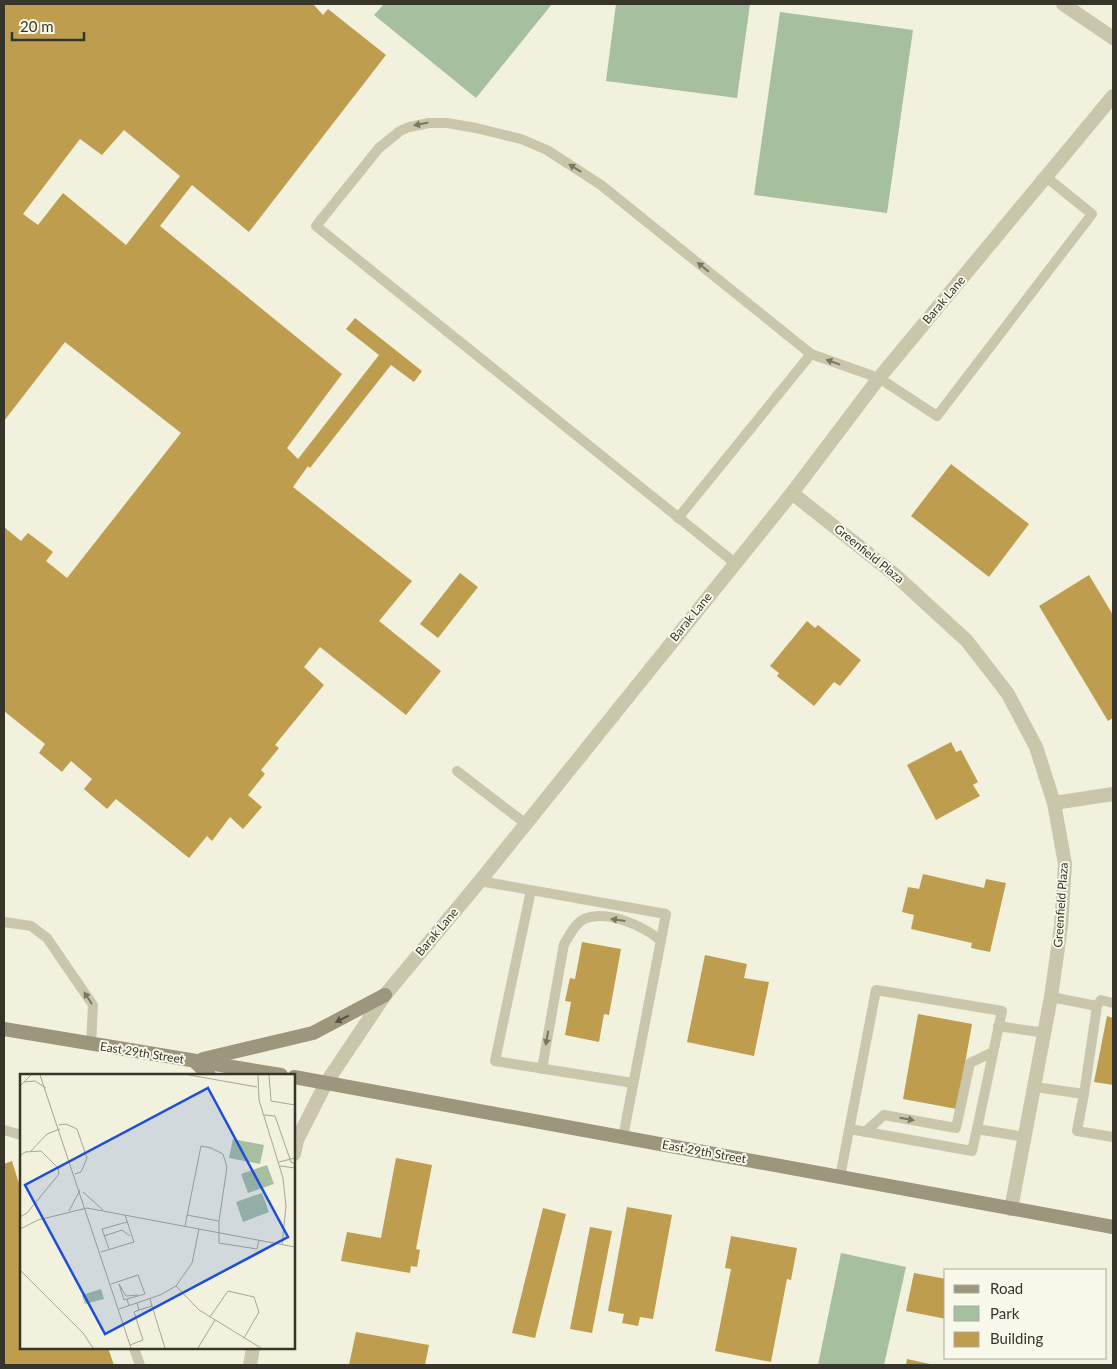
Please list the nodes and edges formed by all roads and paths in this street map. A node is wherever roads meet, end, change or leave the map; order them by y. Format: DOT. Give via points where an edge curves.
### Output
graph roads {
  1 [pos="1063,4"];
  2 [pos="1113,38"];
  3 [pos="1113,96"];
  4 [pos="1046,177"];
  5 [pos="811,354"];
  6 [pos="879,378"];
  7 [pos="792,493"];
  8 [pos="678,518"];
  9 [pos="735,563"];
  10 [pos="457,771"];
  11 [pos="1113,794"];
  12 [pos="1054,804"];
  13 [pos="526,824"];
  14 [pos="480,880"];
  15 [pos="531,890"];
  16 [pos="4,922"];
  17 [pos="661,941"];
  18 [pos="385,995"];
  19 [pos="1051,997"];
  20 [pos="1113,1002"];
  21 [pos="1097,1006"];
  22 [pos="998,1026"];
  23 [pos="4,1030"];
  24 [pos="1045,1033"];
  25 [pos="91,1045"];
  26 [pos="993,1052"];
  27 [pos="194,1061"];
  28 [pos="542,1069"];
  29 [pos="208,1074"];
  30 [pos="275,1074"];
  31 [pos="295,1077"];
  32 [pos="326,1083"];
  33 [pos="633,1084"];
  34 [pos="1035,1087"];
  35 [pos="1084,1094"];
  36 [pos="850,1129"];
  37 [pos="977,1129"];
  38 [pos="4,1130"];
  39 [pos="865,1132"];
  40 [pos="20,1135"];
  41 [pos="623,1137"];
  42 [pos="1025,1137"];
  43 [pos="1113,1137"];
  44 [pos="295,1149"];
  45 [pos="840,1177"];
  46 [pos="1011,1209"];
  47 [pos="1113,1228"];
  48 [pos="134,1349"];
  49 [pos="253,1349"];
  50 [pos="140,1365"];
  51 [pos="250,1365"];
  1 -- 2 [label="street"];
  3 -- 4 [label="street, Barak Lane"];
  4 -- 6 [label="street, Barak Lane"];
  4 -- 6 [label="lane" via="1092,214 937,416"];
  6 -- 5 [label="lane, one-way"];
  5 -- 8 [label="lane"];
  5 -- 8 [label="lane, one-way" via="602,184 547,150 500,133 429,123 400,131 379,148 316,226"];
  6 -- 7 [label="street, Barak Lane"];
  7 -- 9 [label="street, Barak Lane"];
  7 -- 12 [label="street, Greenfield Plaza" via="894,574 967,640 1008,694 1036,747"];
  8 -- 9 [label="lane"];
  9 -- 13 [label="street, Barak Lane"];
  10 -- 13 [label="lane"];
  11 -- 12 [label="street"];
  12 -- 19 [label="street, Greenfield Plaza" via="1065,864 1061,926"];
  13 -- 14 [label="street, Barak Lane"];
  14 -- 15 [label="lane"];
  14 -- 18 [label="street, Barak Lane"];
  15 -- 17 [label="lane" via="666,914"];
  15 -- 28 [label="lane" via="495,1061"];
  25 -- 16 [label="lane, one-way" via="93,1005 47,938 31,926"];
  17 -- 28 [label="lane, one-way" via="648,930 625,920 584,919 575,928 564,944"];
  17 -- 33 [label="lane"];
  18 -- 27 [label="main road, one-way" via="313,1033"];
  18 -- 32 [label="street, Barak Lane"];
  19 -- 21 [label="lane"];
  19 -- 24 [label="street, Greenfield Plaza"];
  20 -- 21 [label="lane" via="1101,1000"];
  21 -- 35 [label="lane"];
  22 -- 24 [label="lane"];
  22 -- 26 [label="lane"];
  22 -- 36 [label="lane" via="1002,1010 876,990"];
  23 -- 25 [label="main road, East 29th Street"];
  24 -- 34 [label="street, Greenfield Plaza"];
  25 -- 27 [label="main road, East 29th Street"];
  26 -- 37 [label="lane"];
  39 -- 26 [label="lane, one-way" via="884,1115 956,1128 970,1063"];
  27 -- 29 [label="main road"];
  27 -- 30 [label="main road, East 29th Street"];
  28 -- 33 [label="lane"];
  31 -- 32 [label="main road, East 29th Street"];
  32 -- 41 [label="main road, East 29th Street"];
  32 -- 44 [label="street, Barak Lane"];
  33 -- 41 [label="lane"];
  34 -- 35 [label="lane"];
  34 -- 42 [label="street, Greenfield Plaza"];
  35 -- 43 [label="lane" via="1077,1131"];
  36 -- 39 [label="lane"];
  36 -- 45 [label="lane"];
  37 -- 39 [label="lane" via="972,1151"];
  37 -- 42 [label="lane"];
  38 -- 40 [label="lane"];
  41 -- 45 [label="main road, East 29th Street"];
  42 -- 46 [label="street, Greenfield Plaza"];
  45 -- 46 [label="main road, East 29th Street"];
  46 -- 47 [label="main road, East 29th Street"];
  48 -- 50 [label="lane"];
  49 -- 51 [label="street"];
}
